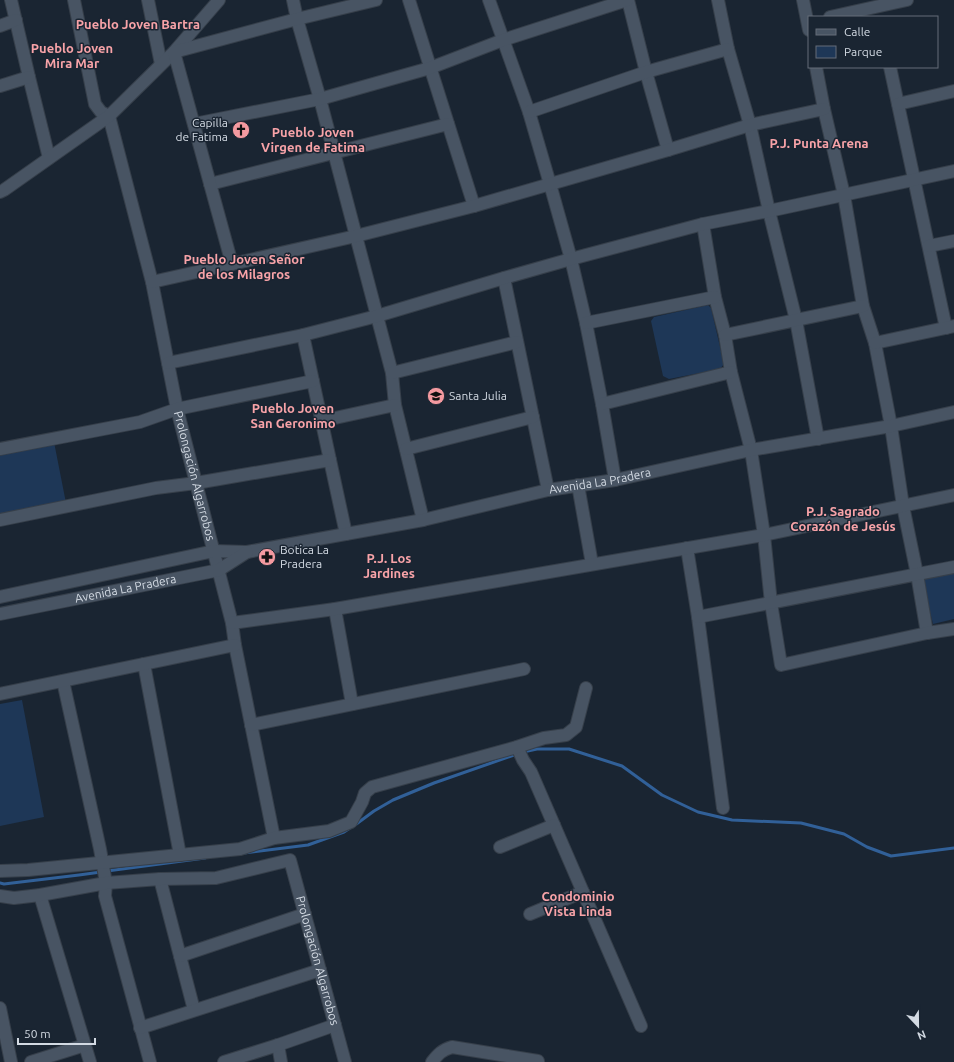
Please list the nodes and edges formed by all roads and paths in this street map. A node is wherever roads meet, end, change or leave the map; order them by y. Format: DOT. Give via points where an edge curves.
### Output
graph roads {
  1 [pos="11,0"];
  2 [pos="74,0"];
  3 [pos="148,0"];
  4 [pos="293,0"];
  5 [pos="376,0"];
  6 [pos="409,0"];
  7 [pos="489,0"];
  8 [pos="627,0"];
  9 [pos="718,0"];
  10 [pos="803,0"];
  11 [pos="907,0"];
  12 [pos="217,1"];
  13 [pos="878,12"];
  14 [pos="840,16"];
  15 [pos="297,19"];
  16 [pos="16,20"];
  17 [pos="808,20"];
  18 [pos="0,26"];
  19 [pos="502,40"];
  20 [pos="728,49"];
  21 [pos="174,52"];
  22 [pos="161,64"];
  23 [pos="430,68"];
  24 [pos="816,68"];
  25 [pos="890,68"];
  26 [pos="646,72"];
  27 [pos="28,77"];
  28 [pos="0,86"];
  29 [pos="954,91"];
  30 [pos="320,99"];
  31 [pos="898,104"];
  32 [pos="824,109"];
  33 [pos="529,112"];
  34 [pos="109,116"];
  35 [pos="194,124"];
  36 [pos="448,124"];
  37 [pos="750,124"];
  38 [pos="668,150"];
  39 [pos="334,153"];
  40 [pos="50,158"];
  41 [pos="954,171"];
  42 [pos="914,180"];
  43 [pos="210,184"];
  44 [pos="550,184"];
  45 [pos="0,192"];
  46 [pos="844,195"];
  47 [pos="474,206"];
  48 [pos="769,211"];
  49 [pos="703,224"];
  50 [pos="356,236"];
  51 [pos="954,241"];
  52 [pos="929,246"];
  53 [pos="571,259"];
  54 [pos="232,264"];
  55 [pos="504,278"];
  56 [pos="152,282"];
  57 [pos="716,297"];
  58 [pos="863,306"];
  59 [pos="377,316"];
  60 [pos="796,320"];
  61 [pos="586,323"];
  62 [pos="950,327"];
  63 [pos="303,335"];
  64 [pos="725,335"];
  65 [pos="517,342"];
  66 [pos="875,343"];
  67 [pos="168,363"];
  68 [pos="731,372"];
  69 [pos="392,374"];
  70 [pos="313,381"];
  71 [pos="602,404"];
  72 [pos="395,405"];
  73 [pos="177,409"];
  74 [pos="954,412"];
  75 [pos="533,417"];
  76 [pos="322,421"];
  77 [pos="891,426"];
  78 [pos="818,439"];
  79 [pos="0,449"];
  80 [pos="406,449"];
  81 [pos="751,450"];
  82 [pos="330,460"];
  83 [pos="615,480"];
  84 [pos="196,483"];
  85 [pos="578,485"];
  86 [pos="548,490"];
  87 [pos="954,495"];
  88 [pos="903,506"];
  89 [pos="0,520"];
  90 [pos="423,520"];
  91 [pos="346,534"];
  92 [pos="764,535"];
  93 [pos="687,548"];
  94 [pos="214,551"];
  95 [pos="247,552"];
  96 [pos="592,564"];
  97 [pos="954,567"];
  98 [pos="219,570"];
  99 [pos="917,574"];
  100 [pos="0,597"];
  101 [pos="771,603"];
  102 [pos="335,609"];
  103 [pos="0,614"];
  104 [pos="698,617"];
  105 [pos="232,623"];
  106 [pos="954,629"];
  107 [pos="927,633"];
  108 [pos="235,645"];
  109 [pos="144,664"];
  110 [pos="524,669"];
  111 [pos="63,681"];
  112 [pos="586,688"];
  113 [pos="0,694"];
  114 [pos="352,704"];
  115 [pos="251,724"];
  116 [pos="518,751"];
  117 [pos="723,808"];
  118 [pos="554,825"];
  119 [pos="274,838"];
  120 [pos="500,847"];
  121 [pos="180,855"];
  122 [pos="0,871"];
  123 [pos="104,873"];
  124 [pos="160,879"];
  125 [pos="583,892"];
  126 [pos="40,895"];
  127 [pos="0,896"];
  128 [pos="305,914"];
  129 [pos="530,914"];
  130 [pos="180,956"];
  131 [pos="320,970"];
  132 [pos="0,1008"];
  133 [pos="194,1010"];
  134 [pos="335,1025"];
  135 [pos="641,1026"];
  136 [pos="140,1028"];
  137 [pos="2,1033"];
  138 [pos="85,1045"];
  139 [pos="278,1045"];
  140 [pos="538,1061"];
  141 [pos="11,1062"];
  142 [pos="31,1062"];
  143 [pos="90,1062"];
  144 [pos="150,1062"];
  145 [pos="224,1062"];
  146 [pos="281,1062"];
  147 [pos="345,1062"];
  148 [pos="432,1062"];
  1 -- 16 [label="street"];
  2 -- 34 [label="street" via="95,104 101,112"];
  3 -- 22 [label="street"];
  4 -- 15 [label="street"];
  5 -- 15 [label="street"];
  6 -- 23 [label="street"];
  7 -- 19 [label="street"];
  8 -- 19 [label="street"];
  8 -- 26 [label="street"];
  9 -- 20 [label="street"];
  10 -- 17 [label="street"];
  11 -- 13 [label="street"];
  12 -- 21 [label="street"];
  13 -- 14 [label="street"];
  15 -- 21 [label="street"];
  15 -- 30 [label="street"];
  16 -- 18 [label="street"];
  16 -- 27 [label="street"];
  19 -- 23 [label="street"];
  19 -- 33 [label="street"];
  20 -- 26 [label="street"];
  20 -- 37 [label="street"];
  21 -- 22 [label="street"];
  21 -- 35 [label="street"];
  22 -- 34 [label="street"];
  23 -- 30 [label="street"];
  23 -- 36 [label="street"];
  24 -- 32 [label="street"];
  25 -- 31 [label="street"];
  26 -- 33 [label="street"];
  26 -- 38 [label="street"];
  27 -- 28 [label="street"];
  27 -- 40 [label="street"];
  29 -- 31 [label="street"];
  30 -- 35 [label="street"];
  30 -- 39 [label="street"];
  31 -- 42 [label="street"];
  32 -- 37 [label="street"];
  32 -- 46 [label="street"];
  33 -- 44 [label="street"];
  34 -- 40 [label="street"];
  34 -- 56 [label="street, Prolongación Algarrobos"];
  35 -- 43 [label="street"];
  36 -- 39 [label="street"];
  36 -- 47 [label="street"];
  37 -- 38 [label="street"];
  37 -- 48 [label="street"];
  38 -- 44 [label="street"];
  39 -- 43 [label="street"];
  39 -- 50 [label="street"];
  40 -- 45 [label="street"];
  41 -- 42 [label="street"];
  42 -- 46 [label="street"];
  42 -- 52 [label="street"];
  43 -- 54 [label="street"];
  44 -- 47 [label="street"];
  44 -- 53 [label="street"];
  46 -- 48 [label="street"];
  46 -- 58 [label="street"];
  47 -- 50 [label="street"];
  48 -- 49 [label="street"];
  48 -- 60 [label="street"];
  49 -- 53 [label="street"];
  49 -- 57 [label="street"];
  50 -- 54 [label="street"];
  50 -- 59 [label="street"];
  51 -- 52 [label="street"];
  52 -- 62 [label="street"];
  53 -- 55 [label="street"];
  53 -- 61 [label="street"];
  54 -- 56 [label="street"];
  55 -- 59 [label="street"];
  55 -- 65 [label="street"];
  56 -- 67 [label="street, Prolongación Algarrobos"];
  57 -- 61 [label="street"];
  57 -- 64 [label="street"];
  58 -- 60 [label="street"];
  58 -- 66 [label="street"];
  59 -- 63 [label="street"];
  59 -- 69 [label="street"];
  60 -- 64 [label="street"];
  60 -- 78 [label="street"];
  61 -- 71 [label="street"];
  62 -- 66 [label="street"];
  63 -- 67 [label="street"];
  63 -- 70 [label="street"];
  64 -- 68 [label="street"];
  65 -- 69 [label="street"];
  65 -- 75 [label="street"];
  66 -- 77 [label="street"];
  67 -- 73 [label="street, Prolongación Algarrobos"];
  68 -- 71 [label="street"];
  68 -- 81 [label="street"];
  69 -- 72 [label="street"];
  70 -- 73 [label="street"];
  70 -- 76 [label="street"];
  71 -- 83 [label="street"];
  72 -- 76 [label="street"];
  72 -- 80 [label="street"];
  73 -- 79 [label="street" via="140,422"];
  73 -- 84 [label="street, Prolongación Algarrobos"];
  74 -- 77 [label="street, Avenida La Pradera"];
  75 -- 80 [label="street"];
  75 -- 86 [label="street"];
  76 -- 82 [label="street"];
  77 -- 78 [label="street, Avenida La Pradera"];
  77 -- 88 [label="street"];
  78 -- 81 [label="street, Avenida La Pradera"];
  80 -- 90 [label="street"];
  81 -- 83 [label="street, Avenida La Pradera"];
  81 -- 92 [label="street"];
  82 -- 84 [label="street"];
  82 -- 91 [label="street"];
  83 -- 85 [label="street, Avenida La Pradera"];
  84 -- 89 [label="street" via="156,488"];
  84 -- 94 [label="street, Prolongación Algarrobos"];
  85 -- 86 [label="street, Avenida La Pradera"];
  85 -- 96 [label="street"];
  86 -- 90 [label="street, Avenida La Pradera"];
  87 -- 88 [label="street"];
  88 -- 92 [label="street"];
  88 -- 99 [label="street"];
  90 -- 91 [label="street, Avenida La Pradera"];
  91 -- 95 [label="street, Avenida La Pradera"];
  92 -- 93 [label="street"];
  92 -- 101 [label="street"];
  93 -- 96 [label="street"];
  93 -- 104 [label="street"];
  94 -- 95 [label="street, Avenida La Pradera"];
  94 -- 98 [label="street, Prolongación Algarrobos"];
  94 -- 100 [label="street, Avenida La Pradera"];
  95 -- 98 [label="street, Avenida La Pradera"];
  96 -- 102 [label="street"];
  97 -- 99 [label="street"];
  98 -- 103 [label="street, Avenida La Pradera"];
  98 -- 105 [label="street, Prolongación Algarrobos"];
  99 -- 101 [label="street"];
  99 -- 107 [label="street"];
  101 -- 104 [label="street"];
  101 -- 107 [label="street" via="781,665"];
  102 -- 105 [label="street"];
  102 -- 114 [label="street"];
  104 -- 117 [label="street"];
  105 -- 108 [label="street, Prolongación Algarrobos"];
  106 -- 107 [label="street"];
  108 -- 109 [label="street"];
  108 -- 115 [label="street, Prolongación Algarrobos"];
  109 -- 111 [label="street"];
  109 -- 121 [label="street"];
  110 -- 114 [label="street"];
  111 -- 113 [label="street"];
  111 -- 123 [label="street"];
  112 -- 116 [label="street" via="576,727 566,735 544,738"];
  114 -- 115 [label="street"];
  115 -- 119 [label="street, Prolongación Algarrobos"];
  116 -- 118 [label="street" via="531,772"];
  116 -- 119 [label="street" via="372,787 365,793 351,822 329,831"];
  118 -- 120 [label="street"];
  118 -- 125 [label="street"];
  119 -- 121 [label="street" via="240,849"];
  121 -- 123 [label="street"];
  122 -- 123 [label="street"];
  123 -- 124 [label="street"];
  123 -- 126 [label="street"];
  123 -- 136 [label="street" via="105,896"];
  124 -- 128 [label="street, Prolongación Algarrobos" via="216,878 290,860"];
  124 -- 130 [label="street"];
  125 -- 129 [label="street"];
  125 -- 135 [label="street"];
  126 -- 127 [label="street" via="14,898"];
  126 -- 138 [label="street"];
  128 -- 130 [label="street"];
  128 -- 131 [label="street, Prolongación Algarrobos"];
  130 -- 133 [label="street"];
  131 -- 133 [label="street"];
  131 -- 134 [label="street, Prolongación Algarrobos"];
  132 -- 137 [label="street"];
  133 -- 136 [label="street"];
  134 -- 139 [label="street"];
  134 -- 147 [label="street, Prolongación Algarrobos"];
  136 -- 144 [label="street"];
  137 -- 141 [label="street"];
  138 -- 142 [label="street"];
  138 -- 143 [label="street"];
  139 -- 145 [label="street"];
  139 -- 146 [label="street"];
  140 -- 148 [label="street" via="452,1047 440,1052"];
}
